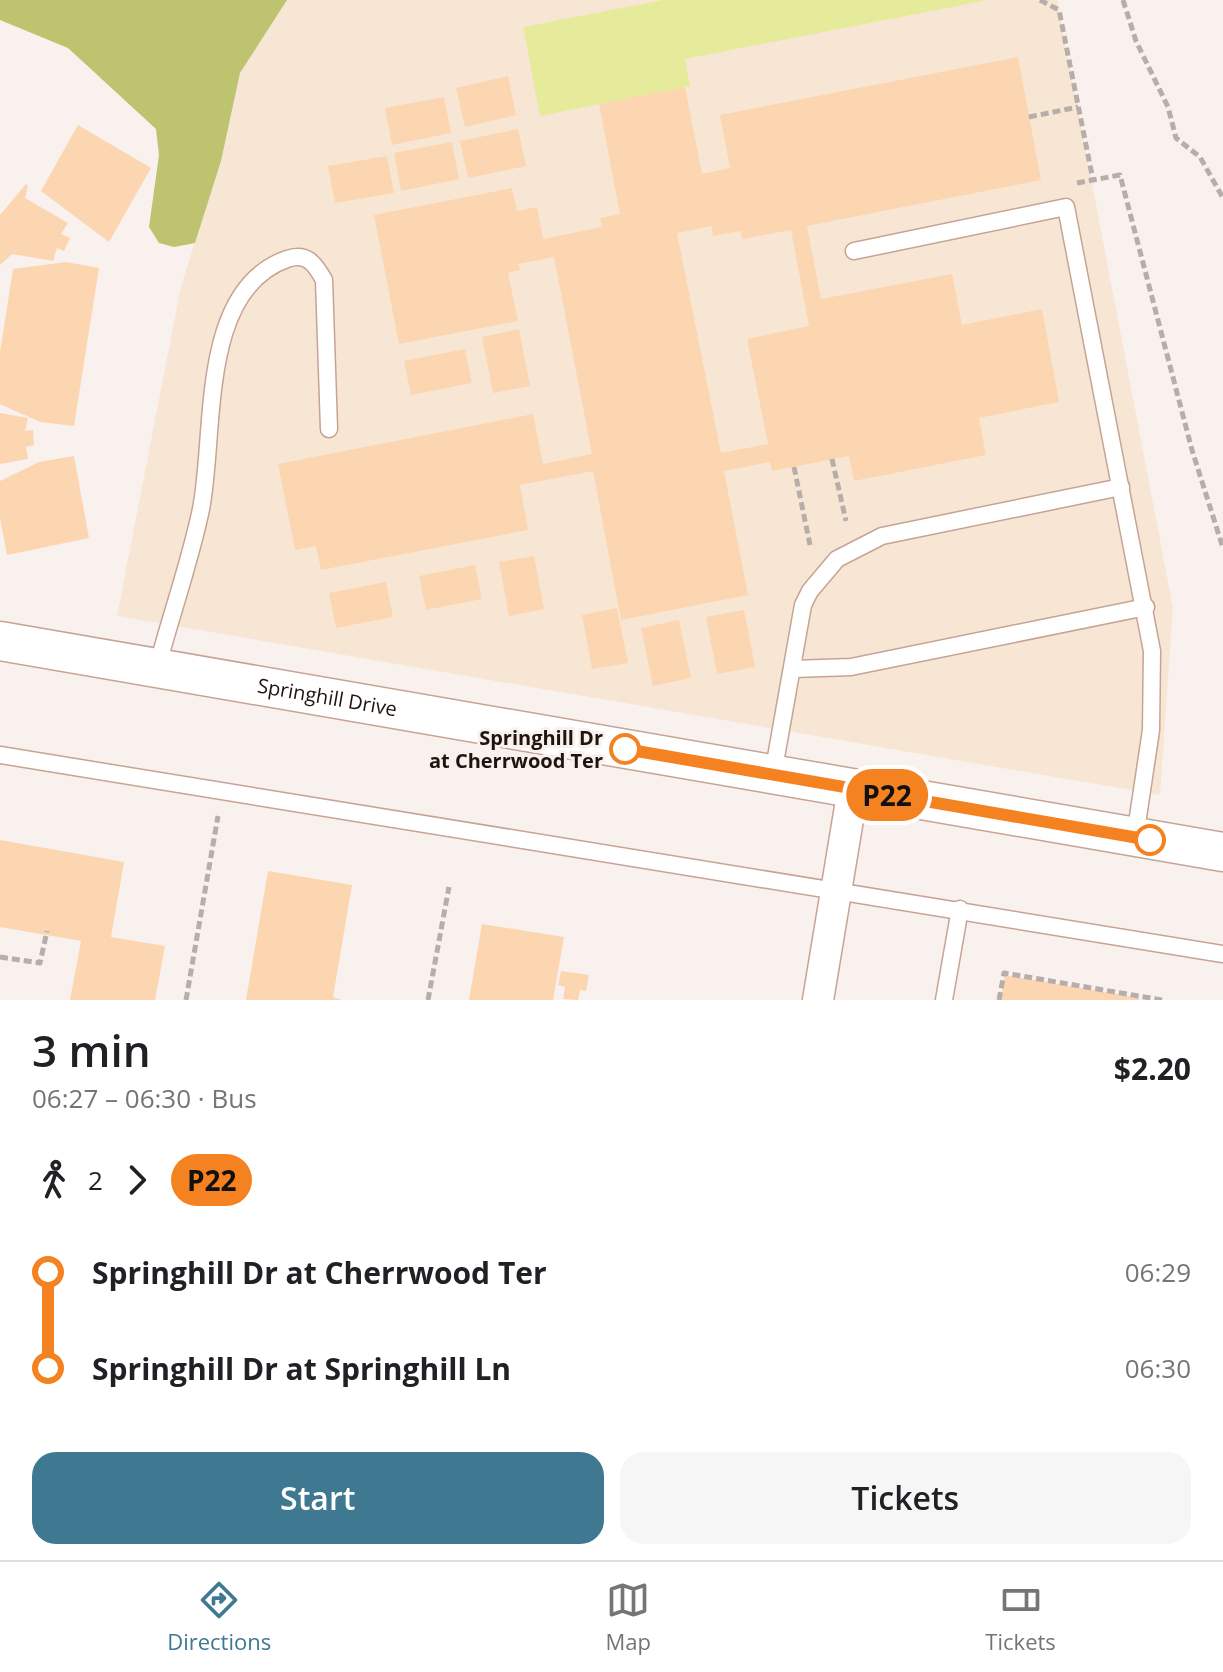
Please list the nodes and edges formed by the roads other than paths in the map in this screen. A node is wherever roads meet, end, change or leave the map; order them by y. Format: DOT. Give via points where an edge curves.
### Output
graph roads {
  1 [pos="854,251"];
  2 [pos="329,429"];
  3 [pos="1121,487"];
  4 [pos="1146,607"];
  5 [pos="0,641"];
  6 [pos="157,668"];
  7 [pos="793,669"];
  8 [pos="0,755"];
  9 [pos="773,774"];
  10 [pos="853,789"];
  11 [pos="1135,837"];
  12 [pos="1223,852"];
  13 [pos="835,890"];
  14 [pos="960,909"];
  15 [pos="1223,954"];
  16 [pos="818,1000"];
  17 [pos="944,1000"];
  1 -- 3 [label="lane" via="1066,207"];
  2 -- 6 [label="lane" via="324,280 315,264 295,256 252,277 232,307 218,365 201,509"];
  3 -- 4 [label="lane"];
  3 -- 7 [label="lane" via="882,536 858,546 837,559 810,591"];
  4 -- 7 [label="lane" via="851,667"];
  4 -- 11 [label="lane" via="1152,651 1151,730"];
  5 -- 6 [label="street, Springhill Drive"];
  6 -- 9 [label="street, Springhill Drive"];
  7 -- 9 [label="lane"];
  8 -- 13 [label="lane"];
  9 -- 10 [label="street, Springhill Drive"];
  10 -- 11 [label="street, Springhill Drive"];
  10 -- 13 [label="street"];
  11 -- 12 [label="street, Springhill Drive"];
  13 -- 14 [label="lane"];
  13 -- 16 [label="street"];
  14 -- 15 [label="lane"];
  14 -- 17 [label="lane"];
}
